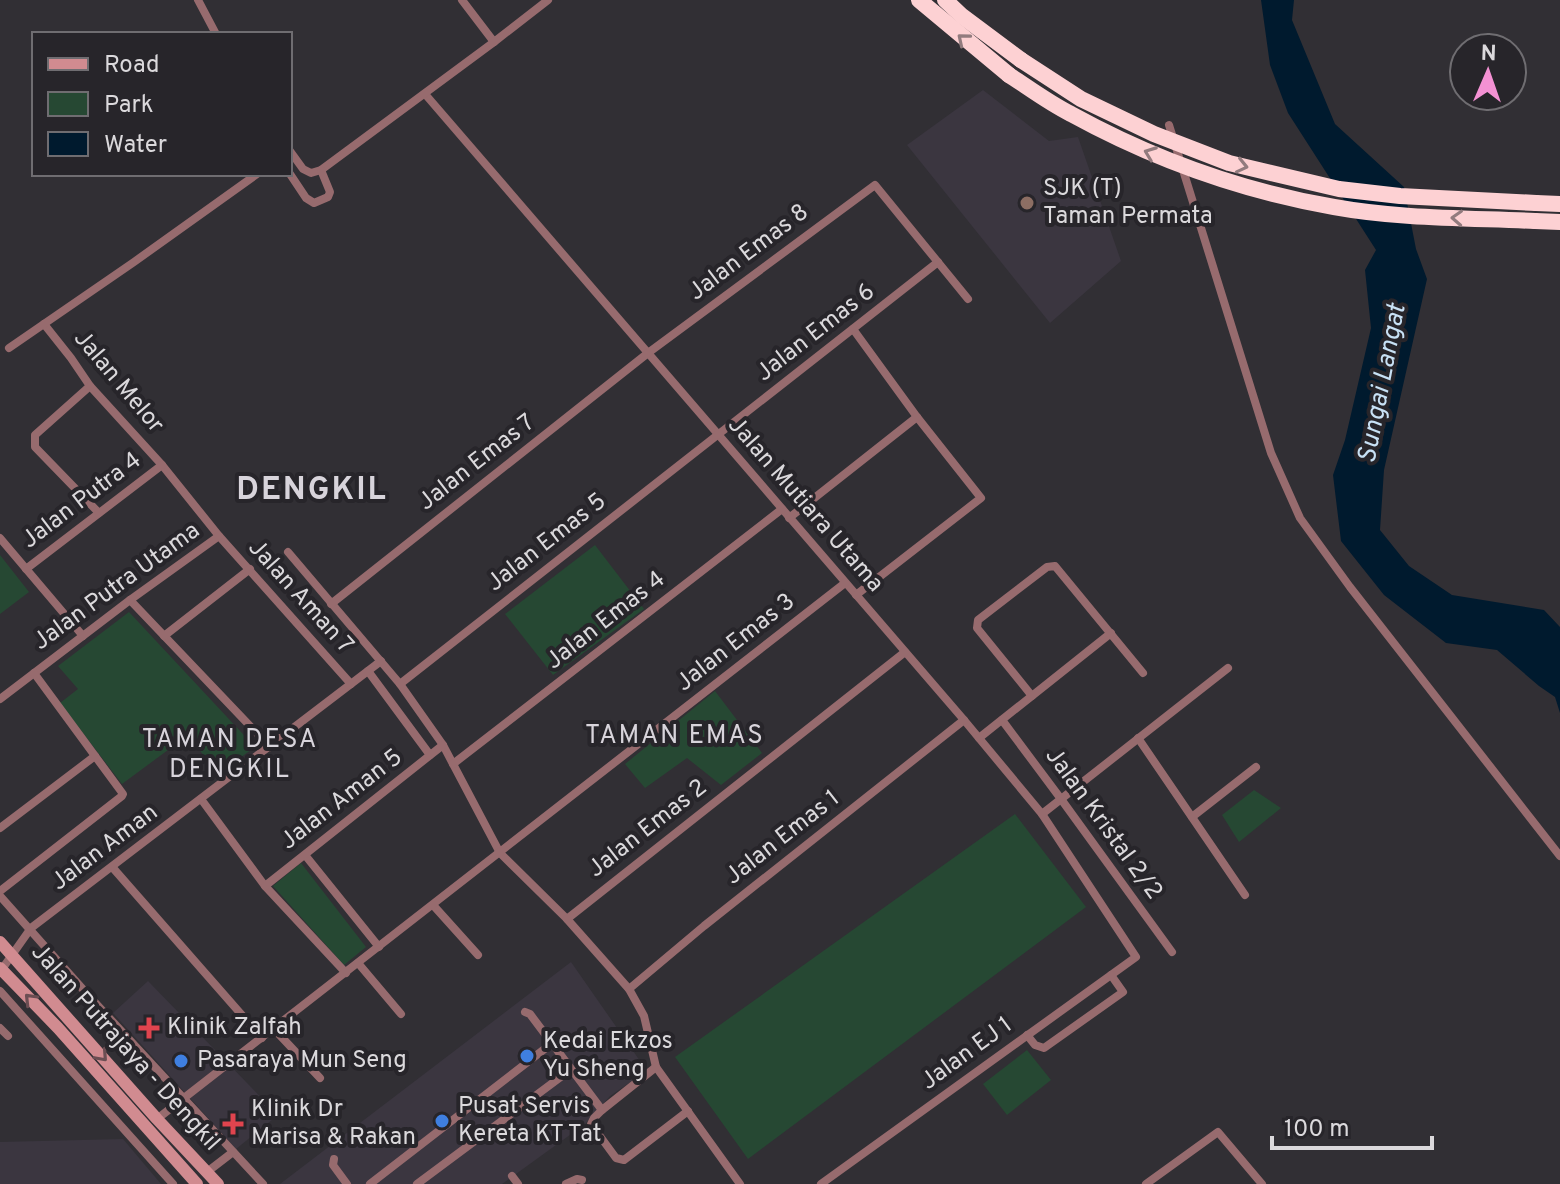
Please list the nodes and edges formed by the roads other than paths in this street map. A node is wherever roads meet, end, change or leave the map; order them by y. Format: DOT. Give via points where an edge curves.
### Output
graph roads {
  1 [pos="198,0"];
  2 [pos="462,0"];
  3 [pos="548,0"];
  4 [pos="919,0"];
  5 [pos="945,0"];
  6 [pos="215,32"];
  7 [pos="494,42"];
  8 [pos="425,94"];
  9 [pos="1169,125"];
  10 [pos="292,154"];
  11 [pos="321,170"];
  12 [pos="254,176"];
  13 [pos="291,176"];
  14 [pos="1560,204"];
  15 [pos="1560,222"];
  16 [pos="938,262"];
  17 [pos="968,299"];
  18 [pos="44,324"];
  19 [pos="853,329"];
  20 [pos="9,348"];
  21 [pos="648,353"];
  22 [pos="90,386"];
  23 [pos="917,417"];
  24 [pos="719,435"];
  25 [pos="162,465"];
  26 [pos="782,509"];
  27 [pos="99,513"];
  28 [pos="789,518"];
  29 [pos="219,536"];
  30 [pos="0,538"];
  31 [pos="288,552"];
  32 [pos="26,569"];
  33 [pos="250,569"];
  34 [pos="845,583"];
  35 [pos="856,595"];
  36 [pos="130,600"];
  37 [pos="331,604"];
  38 [pos="1111,633"];
  39 [pos="83,636"];
  40 [pos="164,636"];
  41 [pos="905,652"];
  42 [pos="381,661"];
  43 [pos="1228,668"];
  44 [pos="368,671"];
  45 [pos="34,673"];
  46 [pos="1143,673"];
  47 [pos="351,684"];
  48 [pos="400,684"];
  49 [pos="1032,696"];
  50 [pos="0,699"];
  51 [pos="964,720"];
  52 [pos="1002,720"];
  53 [pos="979,738"];
  54 [pos="1138,738"];
  55 [pos="443,745"];
  56 [pos="270,747"];
  57 [pos="430,755"];
  58 [pos="95,756"];
  59 [pos="453,764"];
  60 [pos="1256,767"];
  61 [pos="201,799"];
  62 [pos="1061,799"];
  63 [pos="1042,814"];
  64 [pos="1192,817"];
  65 [pos="0,828"];
  66 [pos="500,853"];
  67 [pos="305,855"];
  68 [pos="1560,856"];
  69 [pos="113,868"];
  70 [pos="265,886"];
  71 [pos="0,893"];
  72 [pos="1245,895"];
  73 [pos="433,905"];
  74 [pos="567,919"];
  75 [pos="31,928"];
  76 [pos="0,942"];
  77 [pos="379,947"];
  78 [pos="1172,952"];
  79 [pos="478,955"];
  80 [pos="12,956"];
  81 [pos="1136,957"];
  82 [pos="358,963"];
  83 [pos="1,970"];
  84 [pos="346,973"];
  85 [pos="1111,975"];
  86 [pos="629,989"];
  87 [pos="0,991"];
  88 [pos="525,1012"];
  89 [pos="401,1014"];
  90 [pos="0,1028"];
  91 [pos="58,1028"];
  92 [pos="274,1029"];
  93 [pos="1027,1035"];
  94 [pos="8,1036"];
  95 [pos="262,1038"];
  96 [pos="44,1040"];
  97 [pos="551,1044"];
  98 [pos="656,1067"];
  99 [pos="570,1070"];
  100 [pos="320,1078"];
  101 [pos="183,1099"];
  102 [pos="602,1110"];
  103 [pos="688,1111"];
  104 [pos="157,1119"];
  105 [pos="233,1152"];
  106 [pos="334,1159"];
  107 [pos="207,1172"];
  108 [pos="582,1180"];
  109 [pos="1259,1183"];
  110 [pos="173,1184"];
  111 [pos="197,1184"];
  112 [pos="218,1184"];
  113 [pos="263,1184"];
  114 [pos="347,1184"];
  115 [pos="370,1184"];
  116 [pos="417,1184"];
  117 [pos="566,1184"];
  118 [pos="740,1184"];
  119 [pos="821,1184"];
  120 [pos="1146,1184"];
  1 -- 6 [label="street"];
  2 -- 7 [label="street"];
  3 -- 7 [label="street"];
  15 -- 4 [label="highway, one-way, bridge" via="1336,208 1209,176 1068,113 1009,75"];
  5 -- 14 [label="highway, one-way, bridge" via="1021,60 1093,105 1229,163 1339,189"];
  7 -- 8 [label="street"];
  8 -- 11 [label="street"];
  8 -- 21 [label="street, Jalan Mutiara Utama"];
  9 -- 68 [label="street" via="1271,453 1300,518"];
  10 -- 11 [label="street" via="303,169"];
  11 -- 13 [label="street" via="330,192 314,203"];
  12 -- 18 [label="street"];
  16 -- 17 [label="street"];
  16 -- 19 [label="street, Jalan Emas 6"];
  16 -- 21 [label="street, Jalan Emas 8" via="875,185"];
  18 -- 20 [label="street"];
  18 -- 22 [label="street, Jalan Melor"];
  19 -- 23 [label="street"];
  19 -- 24 [label="street, Jalan Emas 6"];
  21 -- 24 [label="street, Jalan Mutiara Utama"];
  21 -- 37 [label="street, Jalan Emas 7"];
  22 -- 25 [label="street, Jalan Melor"];
  22 -- 27 [label="street" via="35,435 35,447"];
  23 -- 28 [label="street"];
  23 -- 35 [label="street" via="981,498"];
  24 -- 26 [label="street, Jalan Mutiara Utama"];
  24 -- 48 [label="street, Jalan Emas 5"];
  25 -- 27 [label="street, Jalan Putra 4"];
  25 -- 29 [label="street, Jalan Melor"];
  26 -- 28 [label="street, Jalan Mutiara Utama"];
  26 -- 59 [label="street, Jalan Emas 4"];
  27 -- 32 [label="street, Jalan Putra 4"];
  28 -- 34 [label="street, Jalan Mutiara Utama"];
  29 -- 33 [label="street, Jalan Aman 7"];
  29 -- 36 [label="street, Jalan Putra Utama"];
  30 -- 32 [label="street"];
  31 -- 37 [label="street"];
  32 -- 39 [label="street"];
  33 -- 40 [label="street"];
  33 -- 47 [label="street, Jalan Aman 7"];
  34 -- 35 [label="street, Jalan Mutiara Utama"];
  34 -- 66 [label="street, Jalan Emas 3"];
  35 -- 41 [label="street, Jalan Mutiara Utama"];
  36 -- 39 [label="street, Jalan Putra Utama"];
  36 -- 40 [label="street"];
  37 -- 42 [label="street"];
  38 -- 46 [label="street"];
  38 -- 49 [label="street"];
  38 -- 49 [label="street" via="1055,566 978,620 977,628"];
  39 -- 45 [label="street, Jalan Putra Utama"];
  40 -- 56 [label="street"];
  41 -- 51 [label="street, Jalan Mutiara Utama"];
  41 -- 74 [label="street, Jalan Emas 2"];
  42 -- 44 [label="street, Jalan Aman"];
  42 -- 48 [label="street"];
  43 -- 54 [label="street"];
  44 -- 47 [label="street, Jalan Aman"];
  44 -- 57 [label="street"];
  45 -- 50 [label="street, Jalan Putra Utama"];
  45 -- 58 [label="street"];
  47 -- 56 [label="street, Jalan Aman"];
  48 -- 55 [label="street"];
  49 -- 52 [label="street"];
  51 -- 53 [label="street, Jalan Mutiara Utama"];
  51 -- 86 [label="street, Jalan Emas 1"];
  52 -- 53 [label="street"];
  52 -- 62 [label="street, Jalan Kristal 2/2"];
  53 -- 63 [label="street, Jalan Mutiara Utama"];
  54 -- 62 [label="street"];
  54 -- 64 [label="street"];
  55 -- 57 [label="street, Jalan Aman 5"];
  55 -- 59 [label="street"];
  56 -- 61 [label="street, Jalan Aman"];
  57 -- 67 [label="street, Jalan Aman 5"];
  58 -- 65 [label="street"];
  58 -- 71 [label="street" via="122,796"];
  59 -- 66 [label="street"];
  60 -- 64 [label="street"];
  61 -- 69 [label="street, Jalan Aman"];
  61 -- 70 [label="street"];
  62 -- 63 [label="street"];
  62 -- 78 [label="street, Jalan Kristal 2/2"];
  63 -- 81 [label="street, Jalan Mutiara Utama"];
  64 -- 72 [label="street"];
  66 -- 73 [label="street"];
  66 -- 74 [label="street"];
  67 -- 70 [label="street, Jalan Aman 5"];
  67 -- 77 [label="street"];
  69 -- 75 [label="street, Jalan Aman"];
  69 -- 95 [label="street"];
  70 -- 84 [label="street"];
  71 -- 75 [label="street"];
  73 -- 77 [label="street"];
  73 -- 79 [label="street"];
  74 -- 86 [label="street"];
  75 -- 80 [label="street, Jalan Aman"];
  75 -- 101 [label="street"];
  76 -- 80 [label="main road, Jalan Putrajaya - Dengkil"];
  77 -- 82 [label="street"];
  80 -- 83 [label="street, Jalan Aman"];
  80 -- 104 [label="main road, Jalan Putrajaya - Dengkil, one-way"];
  81 -- 85 [label="street, Jalan EJ 1"];
  82 -- 84 [label="street"];
  82 -- 89 [label="street"];
  91 -- 83 [label="main road, Jalan Putrajaya - Dengkil, one-way"];
  84 -- 92 [label="street"];
  85 -- 93 [label="street, Jalan EJ 1"];
  85 -- 93 [label="street" via="1123,992 1044,1048"];
  86 -- 98 [label="street" via="644,1016"];
  87 -- 96 [label="street"];
  88 -- 97 [label="street"];
  90 -- 94 [label="street"];
  91 -- 96 [label="street"];
  91 -- 111 [label="main road, Jalan Putrajaya - Dengkil"];
  92 -- 95 [label="street"];
  92 -- 100 [label="street"];
  93 -- 119 [label="street, Jalan EJ 1"];
  95 -- 101 [label="street"];
  96 -- 110 [label="street"];
  97 -- 99 [label="street"];
  97 -- 115 [label="street"];
  98 -- 102 [label="street"];
  98 -- 103 [label="street"];
  99 -- 102 [label="street"];
  99 -- 116 [label="street"];
  101 -- 104 [label="street"];
  101 -- 105 [label="street"];
  102 -- 103 [label="street" via="591,1124 616,1158 624,1160"];
  103 -- 118 [label="street"];
  104 -- 107 [label="main road, Jalan Putrajaya - Dengkil"];
  105 -- 107 [label="street"];
  105 -- 113 [label="street"];
  106 -- 114 [label="street"];
  107 -- 112 [label="main road, Jalan Putrajaya - Dengkil"];
  108 -- 117 [label="street"];
  109 -- 120 [label="street" via="1218,1132"];
}
